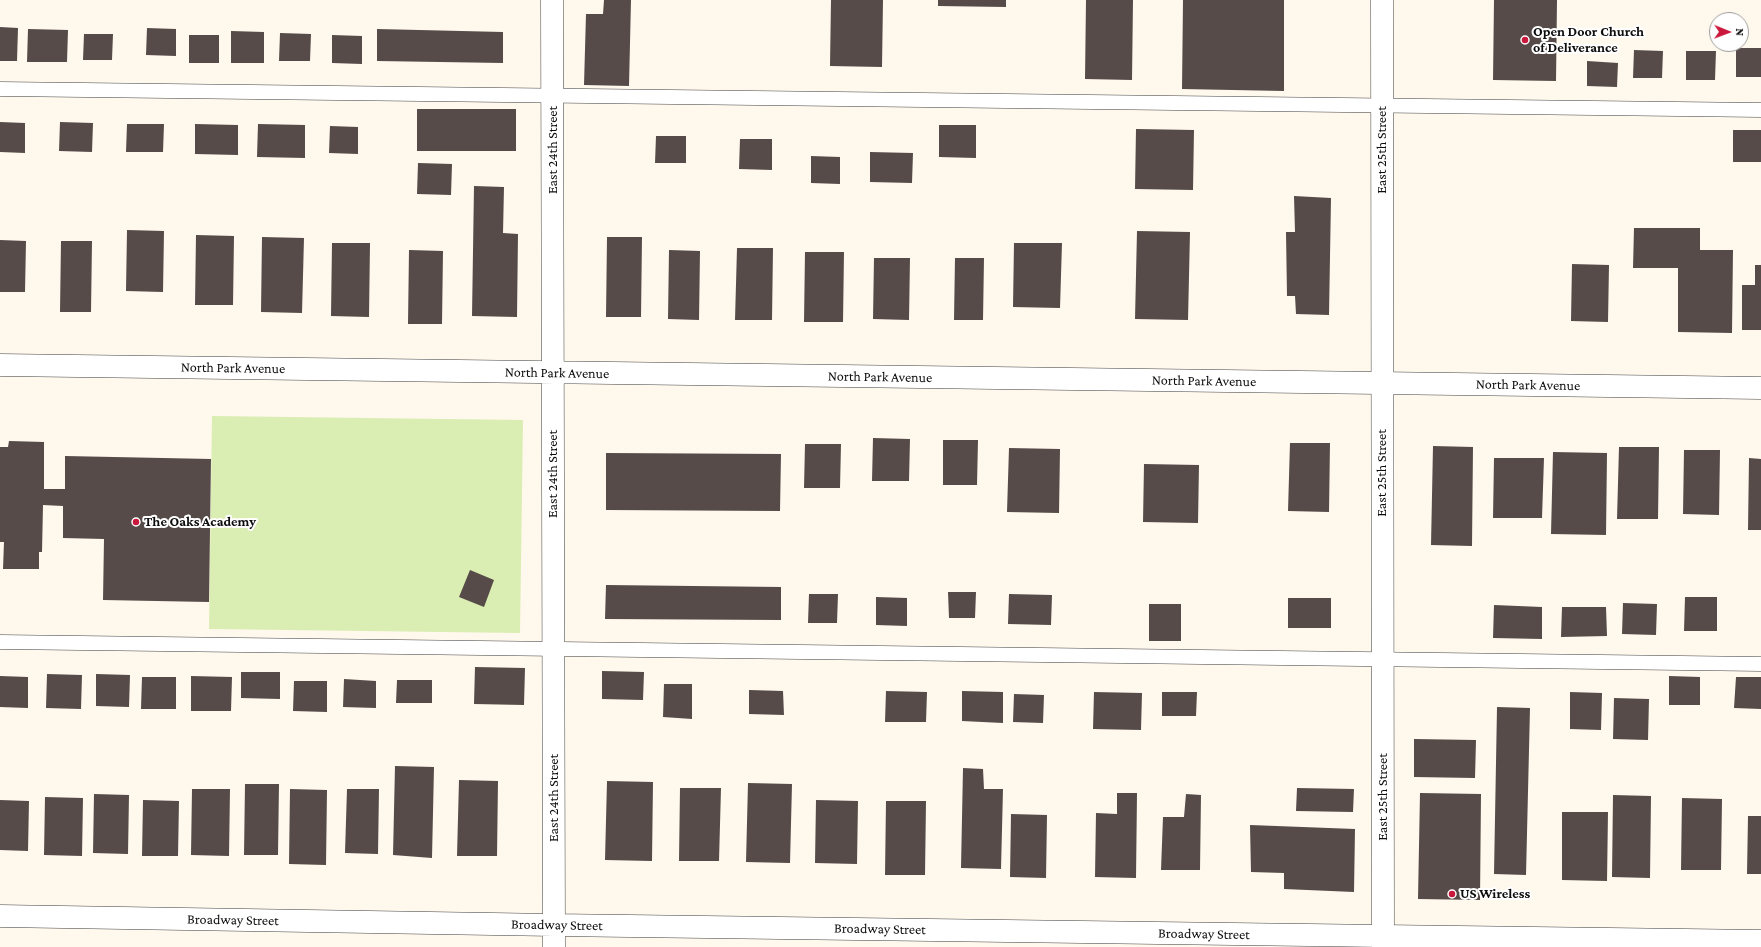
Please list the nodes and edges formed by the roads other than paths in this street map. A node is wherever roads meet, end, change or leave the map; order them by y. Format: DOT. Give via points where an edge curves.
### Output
graph roads {
  1 [pos="552,0"];
  2 [pos="1382,0"];
  3 [pos="0,89"];
  4 [pos="552,95"];
  5 [pos="1382,105"];
  6 [pos="1761,110"];
  7 [pos="0,365"];
  8 [pos="553,373"];
  9 [pos="1382,384"];
  10 [pos="1761,388"];
  11 [pos="0,642"];
  12 [pos="554,649"];
  13 [pos="1383,659"];
  14 [pos="1761,664"];
  15 [pos="0,916"];
  16 [pos="554,925"];
  17 [pos="1761,941"];
  18 [pos="1383,942"];
  19 [pos="554,947"];
  1 -- 4 [label="street, East 24th Street"];
  2 -- 5 [label="street, East 25th Street"];
  3 -- 4 [label="lane"];
  4 -- 5 [label="lane"];
  4 -- 8 [label="street, East 24th Street"];
  5 -- 6 [label="lane"];
  5 -- 9 [label="street, East 25th Street"];
  7 -- 8 [label="street, North Park Avenue"];
  8 -- 9 [label="street, North Park Avenue"];
  8 -- 12 [label="street, East 24th Street"];
  9 -- 10 [label="street, North Park Avenue"];
  9 -- 13 [label="street, East 25th Street"];
  11 -- 12 [label="lane"];
  12 -- 13 [label="lane"];
  12 -- 16 [label="street, East 24th Street"];
  13 -- 14 [label="lane"];
  13 -- 18 [label="street, East 25th Street"];
  15 -- 16 [label="street, Broadway Street"];
  16 -- 18 [label="street, Broadway Street"];
  16 -- 19 [label="street, East 24th Street"];
  17 -- 18 [label="street, Broadway Street"];
}
